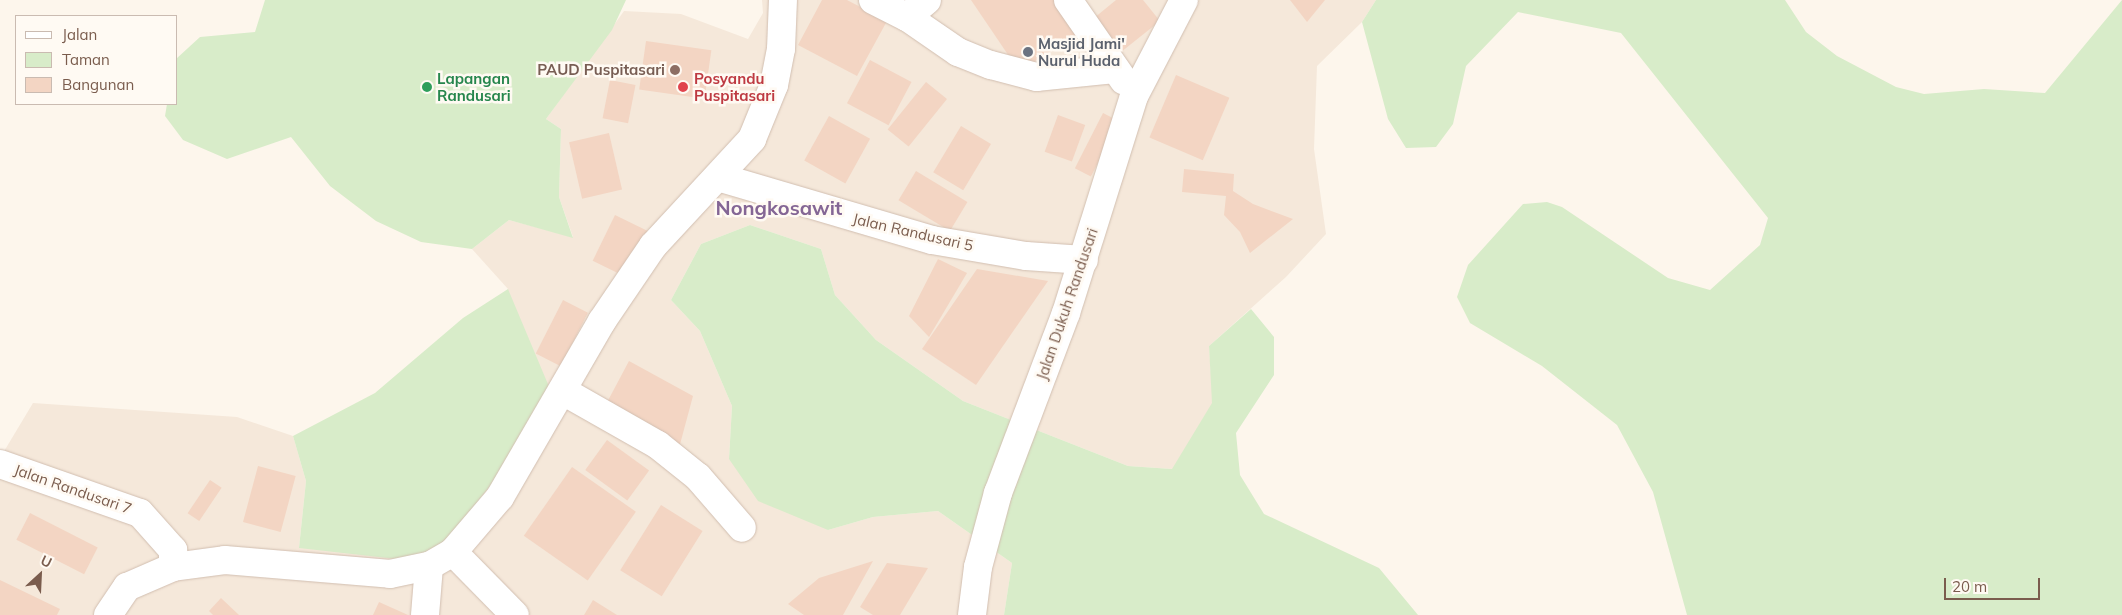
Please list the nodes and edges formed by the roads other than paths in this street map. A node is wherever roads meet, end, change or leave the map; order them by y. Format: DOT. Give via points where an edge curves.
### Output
graph roads {
  1 [pos="783,0"];
  2 [pos="872,0"];
  3 [pos="1068,0"];
  4 [pos="1184,0"];
  5 [pos="917,8"];
  6 [pos="1115,69"];
  7 [pos="1134,96"];
  8 [pos="718,178"];
  9 [pos="1084,260"];
  10 [pos="563,391"];
  11 [pos="0,464"];
  12 [pos="742,528"];
  13 [pos="453,552"];
  14 [pos="173,566"];
  15 [pos="428,566"];
  16 [pos="108,615"];
  17 [pos="425,615"];
  18 [pos="515,615"];
  19 [pos="972,615"];
  1 -- 8 [label="street" via="782,49 765,113 740,157"];
  2 -- 5 [label="street"];
  3 -- 6 [label="street"];
  4 -- 7 [label="street, Jalan Dukuh Randusari"];
  5 -- 6 [label="street" via="958,52 1036,77"];
  6 -- 7 [label="street"];
  7 -- 9 [label="street, Jalan Dukuh Randusari"];
  8 -- 9 [label="street, Jalan Randusari 5" via="932,240 1026,256"];
  8 -- 10 [label="street" via="683,210 653,246"];
  9 -- 19 [label="street, Jalan Dukuh Randusari" via="998,493 978,567"];
  10 -- 12 [label="street" via="658,445 698,477"];
  10 -- 13 [label="street" via="500,497"];
  11 -- 14 [label="street, Jalan Randusari 7" via="140,513 173,550"];
  13 -- 15 [label="street"];
  13 -- 18 [label="street"];
  14 -- 15 [label="street" via="225,560 390,574"];
  14 -- 16 [label="street" via="128,588"];
  15 -- 17 [label="street"];
}
